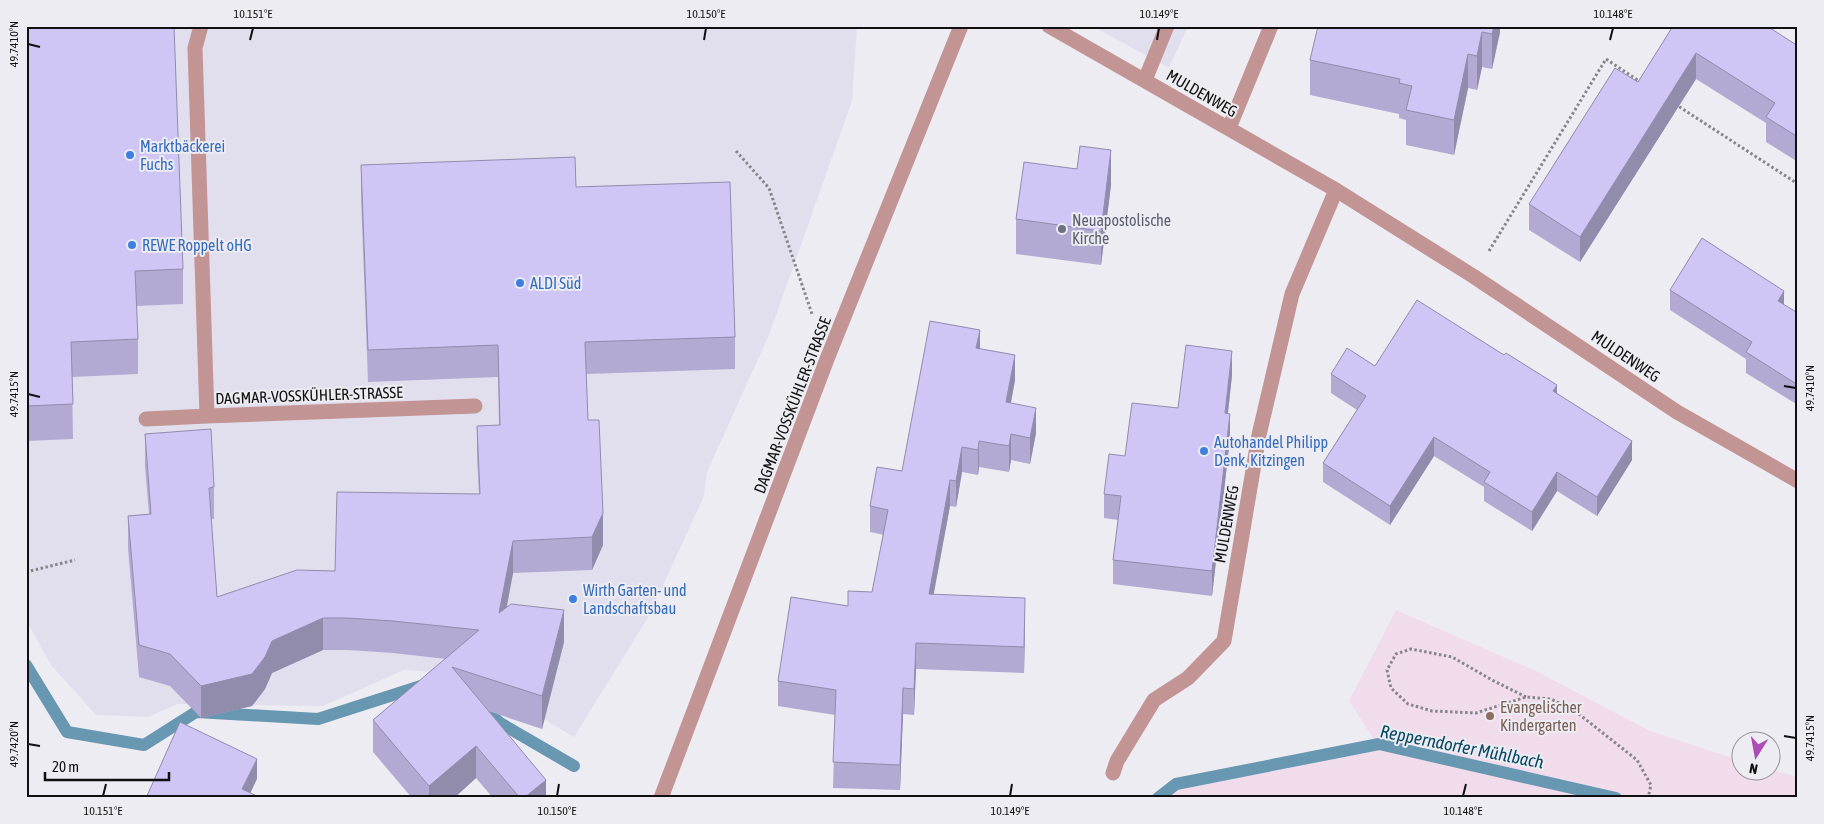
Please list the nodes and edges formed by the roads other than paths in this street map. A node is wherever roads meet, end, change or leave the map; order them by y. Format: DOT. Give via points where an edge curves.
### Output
graph roads {
  1 [pos="201,26"];
  2 [pos="961,26"];
  3 [pos="1050,26"];
  4 [pos="1167,26"];
  5 [pos="1271,26"];
  6 [pos="1145,80"];
  7 [pos="1229,128"];
  8 [pos="1336,190"];
  9 [pos="475,406"];
  10 [pos="207,416"];
  11 [pos="146,418"];
  12 [pos="1798,481"];
  13 [pos="1113,773"];
  14 [pos="661,798"];
  1 -- 10 [label="street, DAGMAR-VOSSKÜHLER-STRASSE" via="195,48"];
  2 -- 14 [label="street, DAGMAR-VOSSKÜHLER-STRASSE" via="828,359"];
  3 -- 6 [label="street, MULDENWEG"];
  4 -- 6 [label="street"];
  5 -- 7 [label="street"];
  6 -- 7 [label="street, MULDENWEG"];
  7 -- 8 [label="street, MULDENWEG"];
  8 -- 12 [label="street, MULDENWEG" via="1473,276 1677,412"];
  8 -- 13 [label="street, MULDENWEG" via="1292,294 1258,435 1224,641 1188,678 1154,700 1117,760"];
  9 -- 10 [label="street, DAGMAR-VOSSKÜHLER-STRASSE"];
  10 -- 11 [label="street"];
}
